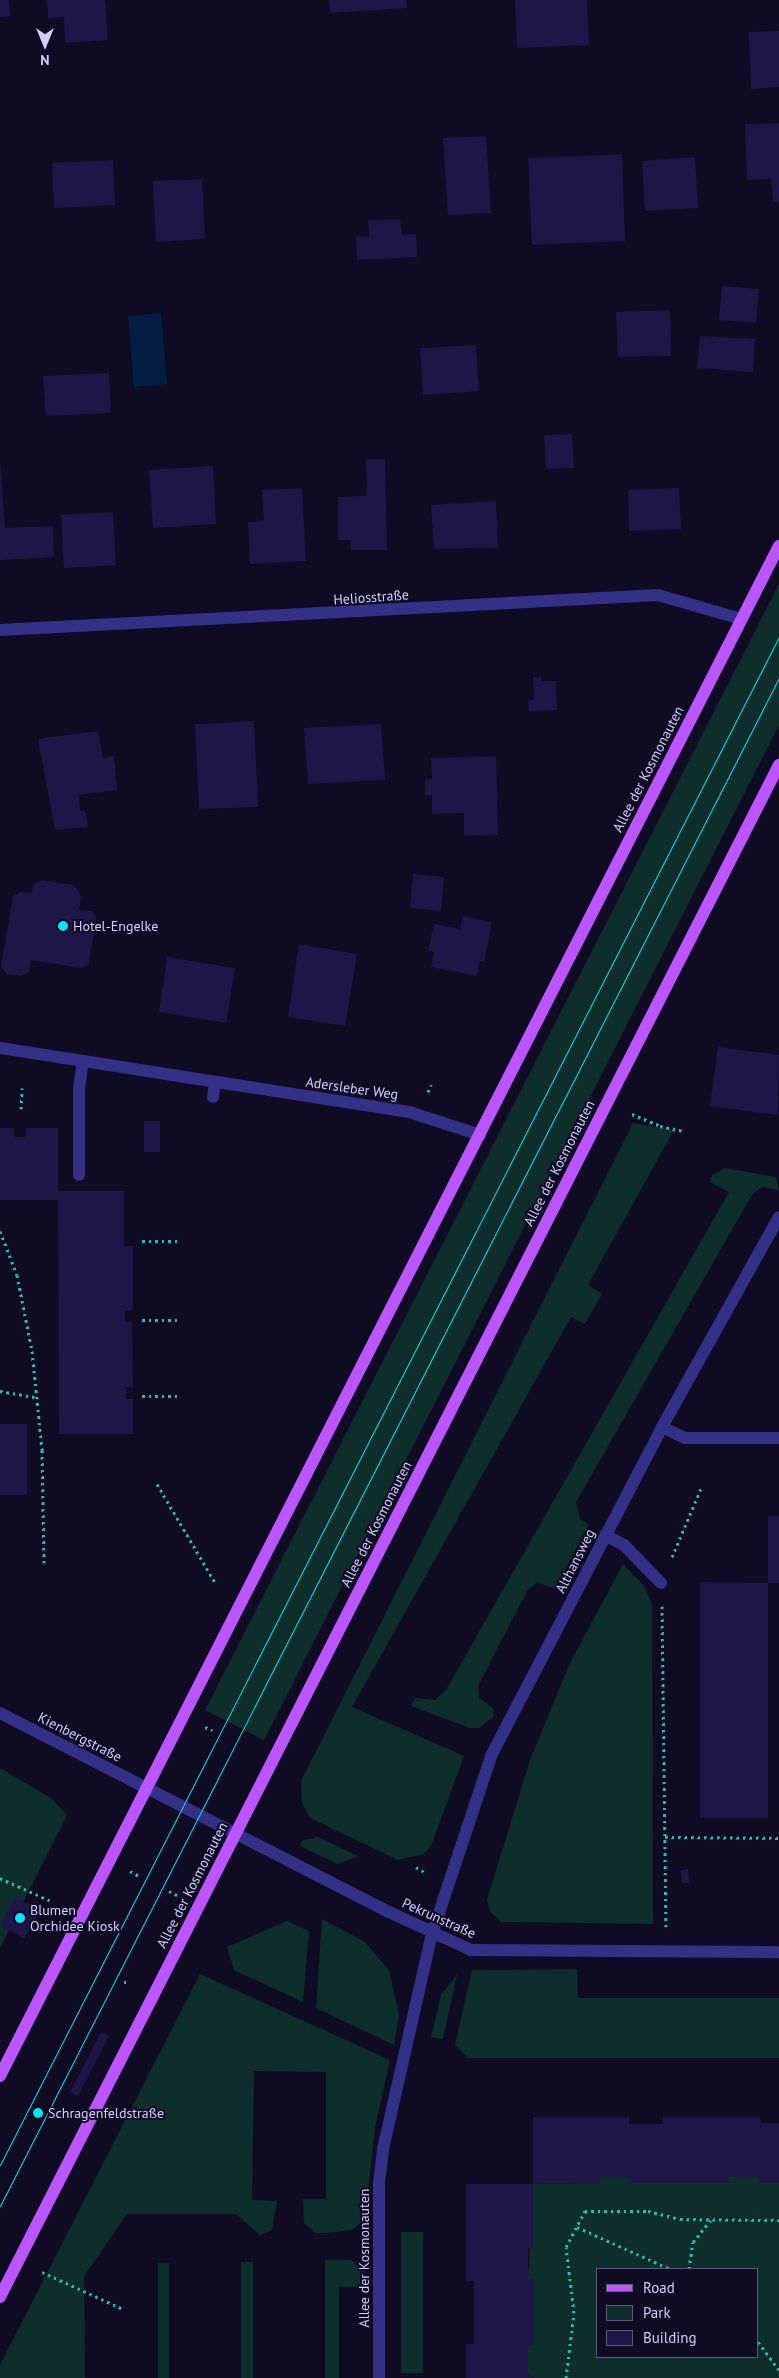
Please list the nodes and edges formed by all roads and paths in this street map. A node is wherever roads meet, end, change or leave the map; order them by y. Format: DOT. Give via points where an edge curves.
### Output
graph roads {
  1 [pos="779,546"];
  2 [pos="741,619"];
  3 [pos="0,630"];
  4 [pos="779,765"];
  5 [pos="0,1048"];
  6 [pos="83,1061"];
  7 [pos="215,1082"];
  8 [pos="22,1088"];
  9 [pos="213,1097"];
  10 [pos="21,1109"];
  11 [pos="632,1114"];
  12 [pos="684,1131"];
  13 [pos="480,1135"];
  14 [pos="79,1175"];
  15 [pos="779,1217"];
  16 [pos="0,1230"];
  17 [pos="142,1241"];
  18 [pos="181,1241"];
  19 [pos="142,1320"];
  20 [pos="180,1320"];
  21 [pos="0,1391"];
  22 [pos="142,1396"];
  23 [pos="178,1396"];
  24 [pos="38,1398"];
  25 [pos="662,1427"];
  26 [pos="779,1438"];
  27 [pos="157,1484"];
  28 [pos="702,1486"];
  29 [pos="605,1535"];
  30 [pos="44,1566"];
  31 [pos="216,1584"];
  32 [pos="661,1584"];
  33 [pos="0,1713"];
  34 [pos="146,1788"];
  35 [pos="235,1834"];
  36 [pos="665,1837"];
  37 [pos="779,1838"];
  38 [pos="0,1878"];
  39 [pos="53,1902"];
  40 [pos="666,1931"];
  41 [pos="432,1934"];
  42 [pos="779,1952"];
  43 [pos="0,2076"];
  44 [pos="711,2220"];
  45 [pos="779,2220"];
  46 [pos="577,2227"];
  47 [pos="668,2268"];
  48 [pos="689,2268"];
  49 [pos="42,2272"];
  50 [pos="0,2297"];
  51 [pos="121,2308"];
  52 [pos="759,2343"];
  53 [pos="779,2370"];
  54 [pos="379,2378"];
  55 [pos="566,2378"];
  1 -- 2 [label="main road, Allee der Kosmonauten"];
  2 -- 3 [label="street, Heliosstraße" via="658,595"];
  2 -- 13 [label="main road, Allee der Kosmonauten"];
  4 -- 35 [label="main road, Allee der Kosmonauten"];
  5 -- 6 [label="street, Adersleber Weg"];
  6 -- 7 [label="street, Adersleber Weg"];
  6 -- 14 [label="street" via="79,1089"];
  7 -- 9 [label="street"];
  7 -- 13 [label="street, Adersleber Weg" via="409,1112"];
  8 -- 10 [label="path"];
  11 -- 12 [label="path" via="660,1126"];
  13 -- 34 [label="main road, Allee der Kosmonauten"];
  15 -- 25 [label="street, Althansweg"];
  16 -- 24 [label="path" via="25,1310"];
  17 -- 18 [label="path"];
  19 -- 20 [label="path"];
  21 -- 24 [label="path"];
  22 -- 23 [label="path"];
  24 -- 30 [label="path"];
  25 -- 26 [label="street" via="685,1438"];
  25 -- 29 [label="street, Althansweg"];
  27 -- 31 [label="path"];
  28 -- 32 [label="path"];
  29 -- 32 [label="street" via="624,1545"];
  29 -- 41 [label="street, Althansweg" via="492,1754"];
  32 -- 36 [label="path"];
  33 -- 34 [label="street, Kienbergstraße"];
  34 -- 35 [label="street, Pekrunstraße"];
  34 -- 43 [label="main road, Allee der Kosmonauten"];
  35 -- 41 [label="street, Pekrunstraße"];
  35 -- 50 [label="main road, Allee der Kosmonauten"];
  36 -- 37 [label="path"];
  36 -- 40 [label="path"];
  38 -- 39 [label="path"];
  41 -- 42 [label="street, Pekrunstraße" via="471,1950"];
  41 -- 54 [label="street, Allee der Kosmonauten" via="395,2089 379,2183"];
  44 -- 45 [label="path"];
  44 -- 46 [label="path" via="680,2219 648,2211 585,2211"];
  44 -- 48 [label="path" via="693,2242"];
  46 -- 47 [label="path"];
  46 -- 55 [label="path" via="566,2247 574,2313"];
  49 -- 51 [label="path"];
  52 -- 53 [label="path"];
}
